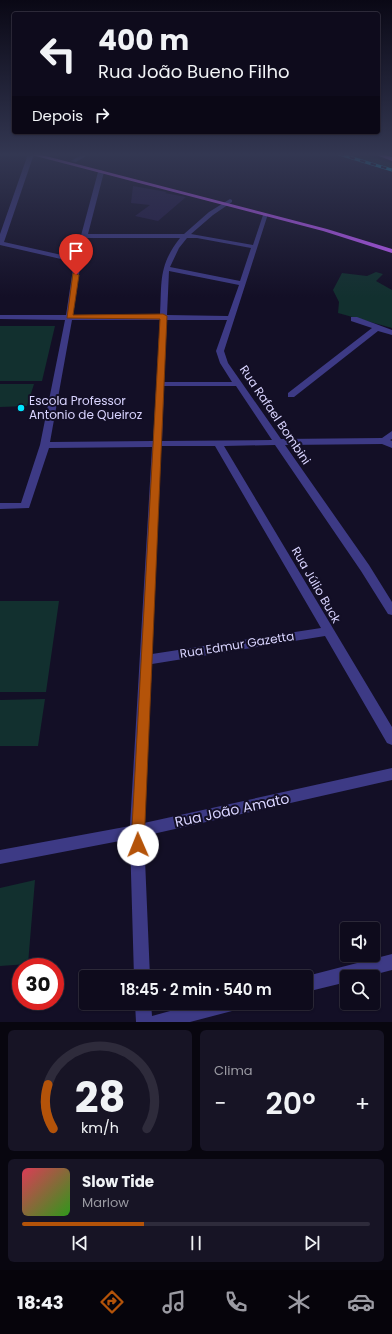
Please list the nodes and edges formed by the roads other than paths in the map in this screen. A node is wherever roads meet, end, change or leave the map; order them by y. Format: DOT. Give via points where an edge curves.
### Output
graph roads {
  1 [pos="14,202"];
  2 [pos="94,202"];
  3 [pos="223,202"];
  4 [pos="223,202"];
  5 [pos="228,203"];
  6 [pos="266,215"];
  7 [pos="85,236"];
  8 [pos="186,236"];
  9 [pos="0,243"];
  10 [pos="254,247"];
  11 [pos="392,247"];
  12 [pos="392,251"];
  13 [pos="78,261"];
  14 [pos="166,268"];
  15 [pos="242,284"];
  16 [pos="163,316"];
  17 [pos="0,317"];
  18 [pos="69,317"];
  19 [pos="232,318"];
  20 [pos="354,319"];
  21 [pos="377,328"];
  22 [pos="392,333"];
  23 [pos="160,384"];
  24 [pos="238,384"];
  25 [pos="291,396"];
  26 [pos="392,434"];
  27 [pos="277,442"];
  28 [pos="218,443"];
  29 [pos="388,443"];
  30 [pos="156,444"];
  31 [pos="45,445"];
  32 [pos="0,506"];
  33 [pos="392,611"];
  34 [pos="328,631"];
  35 [pos="147,660"];
  36 [pos="392,739"];
  37 [pos="392,774"];
  38 [pos="137,831"];
  39 [pos="0,857"];
  40 [pos="392,962"];
  41 [pos="142,970"];
  42 [pos="313,982"];
  43 [pos="143,1010"];
  44 [pos="204,1010"];
  45 [pos="144,1022"];
  46 [pos="157,1022"];
  1 -- 9 [label="street"];
  2 -- 7 [label="street"];
  3 -- 5 [label="main road"];
  4 -- 5 [label="main road"];
  5 -- 6 [label="main road"];
  5 -- 8 [label="street" via="203,220"];
  5 -- 11 [label="main road" via="331,227"];
  6 -- 10 [label="street, Rua Rafael Bombini"];
  6 -- 12 [label="main road"];
  7 -- 8 [label="street"];
  7 -- 13 [label="street"];
  8 -- 10 [label="street"];
  8 -- 14 [label="street" via="169,256"];
  9 -- 13 [label="street"];
  10 -- 15 [label="street, Rua Rafael Bombini"];
  13 -- 18 [label="street"];
  14 -- 15 [label="street"];
  14 -- 16 [label="street"];
  15 -- 19 [label="street, Rua Rafael Bombini"];
  16 -- 18 [label="street"];
  16 -- 19 [label="street"];
  16 -- 23 [label="street"];
  17 -- 18 [label="street"];
  18 -- 31 [label="street"];
  19 -- 24 [label="street, Rua Rafael Bombini" via="220,351"];
  20 -- 21 [label="street"];
  21 -- 22 [label="street"];
  21 -- 25 [label="street"];
  23 -- 24 [label="street"];
  23 -- 30 [label="street"];
  24 -- 27 [label="street, Rua Rafael Bombini"];
  26 -- 29 [label="street"];
  27 -- 28 [label="street"];
  27 -- 29 [label="street"];
  27 -- 33 [label="street, Rua Rafael Bombini"];
  28 -- 30 [label="street"];
  28 -- 34 [label="street, Rua Júlio Buck"];
  30 -- 31 [label="street"];
  30 -- 35 [label="street"];
  31 -- 32 [label="street" via="25,506"];
  34 -- 35 [label="street, Rua Edmur Gazetta"];
  34 -- 36 [label="street, Rua Júlio Buck"];
  35 -- 38 [label="street"];
  37 -- 38 [label="street, Rua João Amato"];
  38 -- 39 [label="street, Rua João Amato"];
  38 -- 41 [label="street"];
  40 -- 42 [label="street"];
  43 -- 45 [label="street"];
  44 -- 46 [label="street"];
}
